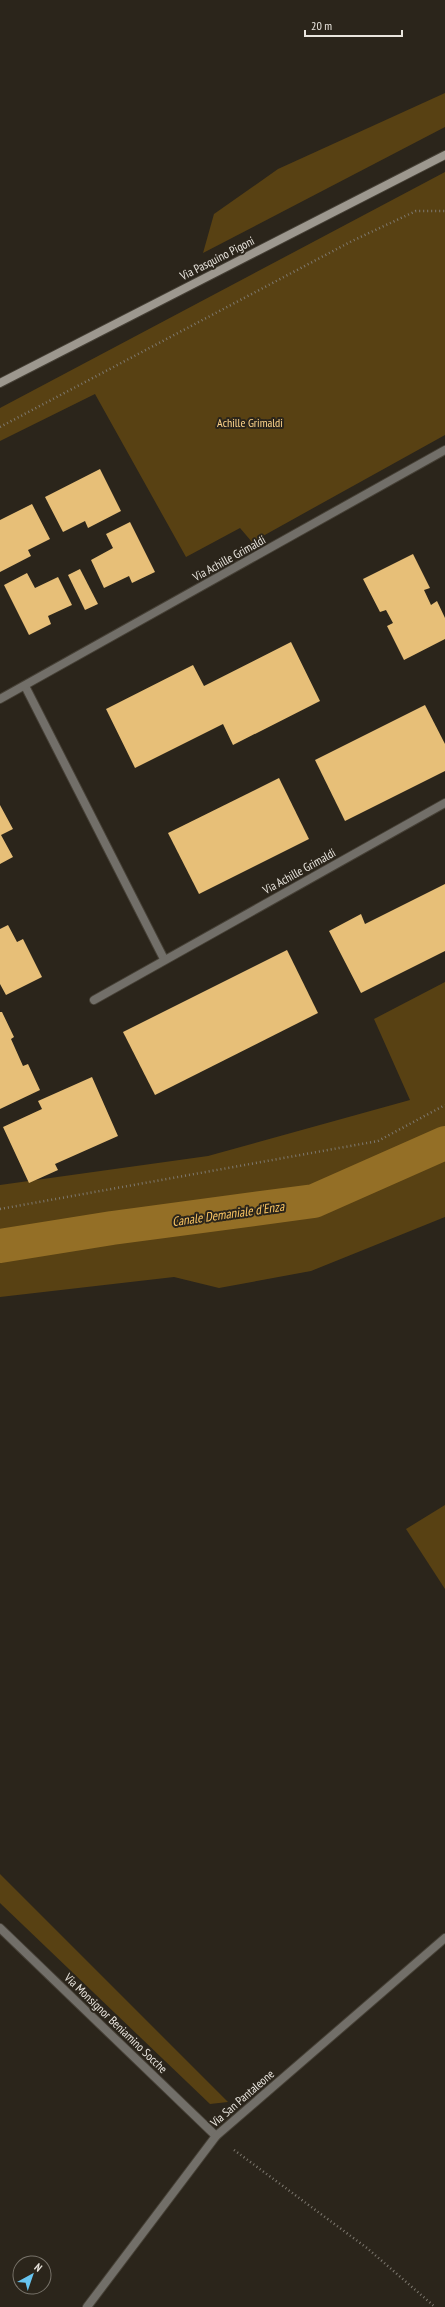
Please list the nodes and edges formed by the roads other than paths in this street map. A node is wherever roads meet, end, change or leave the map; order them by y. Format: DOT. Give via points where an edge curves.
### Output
graph roads {
  1 [pos="445,155"];
  2 [pos="0,383"];
  3 [pos="445,450"];
  4 [pos="25,686"];
  5 [pos="0,699"];
  6 [pos="445,803"];
  7 [pos="164,960"];
  8 [pos="94,1000"];
  9 [pos="0,1928"];
  10 [pos="445,1938"];
  11 [pos="216,2136"];
  12 [pos="87,2307"];
  1 -- 2 [label="main road, Via Pasquino Pigoni"];
  3 -- 4 [label="street, Via Achille Grimaldi"];
  4 -- 5 [label="street, Via Achille Grimaldi"];
  4 -- 7 [label="street"];
  6 -- 7 [label="street, Via Achille Grimaldi"];
  7 -- 8 [label="street, Via Achille Grimaldi"];
  9 -- 11 [label="street, Via Monsignor Beniamino Socche"];
  10 -- 11 [label="street, Via San Pantaleone"];
  11 -- 12 [label="street, Via San Pantaleone"];
}
